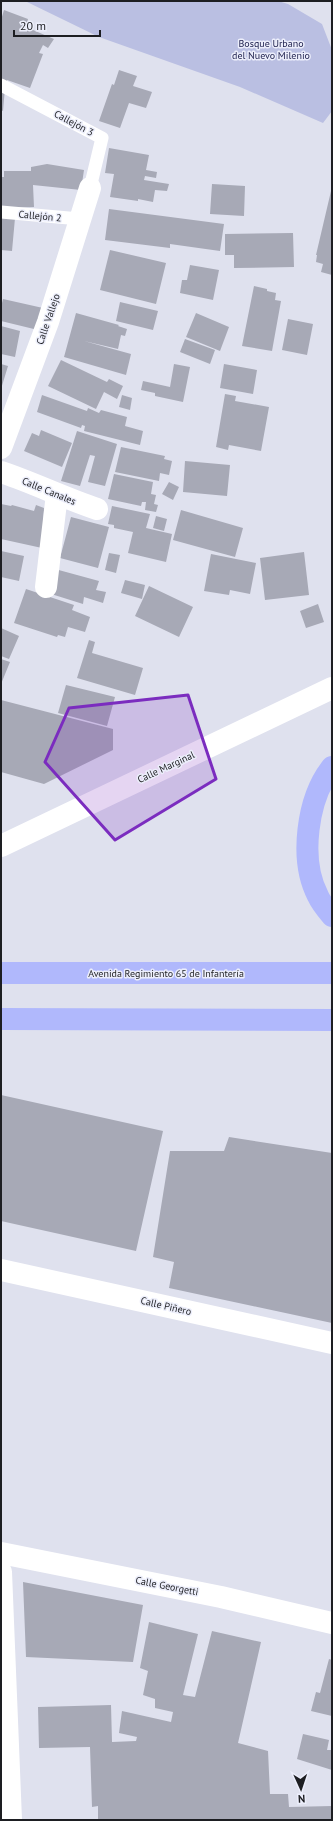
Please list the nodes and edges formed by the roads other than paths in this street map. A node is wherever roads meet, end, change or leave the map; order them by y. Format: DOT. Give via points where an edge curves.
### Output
graph roads {
  1 [pos="1,85"];
  2 [pos="90,188"];
  3 [pos="1,212"];
  4 [pos="80,219"];
  5 [pos="1,448"];
  6 [pos="1,472"];
  7 [pos="57,494"];
  8 [pos="97,509"];
  9 [pos="46,587"];
  10 [pos="332,688"];
  11 [pos="332,767"];
  12 [pos="1,846"];
  13 [pos="332,916"];
  14 [pos="1,973"];
  15 [pos="332,973"];
  16 [pos="1,1019"];
  17 [pos="332,1020"];
  18 [pos="1,1270"];
  19 [pos="332,1343"];
  20 [pos="1,1553"];
  21 [pos="1,1572"];
  22 [pos="332,1623"];
  23 [pos="11,1820"];
  1 -- 2 [label="lane, Callejón 3" via="102,138"];
  2 -- 4 [label="street, Calle Vallejo"];
  3 -- 4 [label="lane, Callejón 2"];
  4 -- 5 [label="street, Calle Vallejo" via="48,322"];
  6 -- 7 [label="street, Calle Canales"];
  7 -- 8 [label="street, Calle Canales"];
  7 -- 9 [label="street"];
  10 -- 12 [label="street, Calle Marginal"];
  11 -- 13 [label="highway" via="318,790 308,830 307,846 317,896"];
  14 -- 15 [label="highway, Avenida Regimiento 65 de Infantería"];
  16 -- 17 [label="highway"];
  18 -- 19 [label="street, Calle Piñero"];
  20 -- 22 [label="street, Calle Georgetti" via="221,1597"];
  21 -- 23 [label="street"];
}
